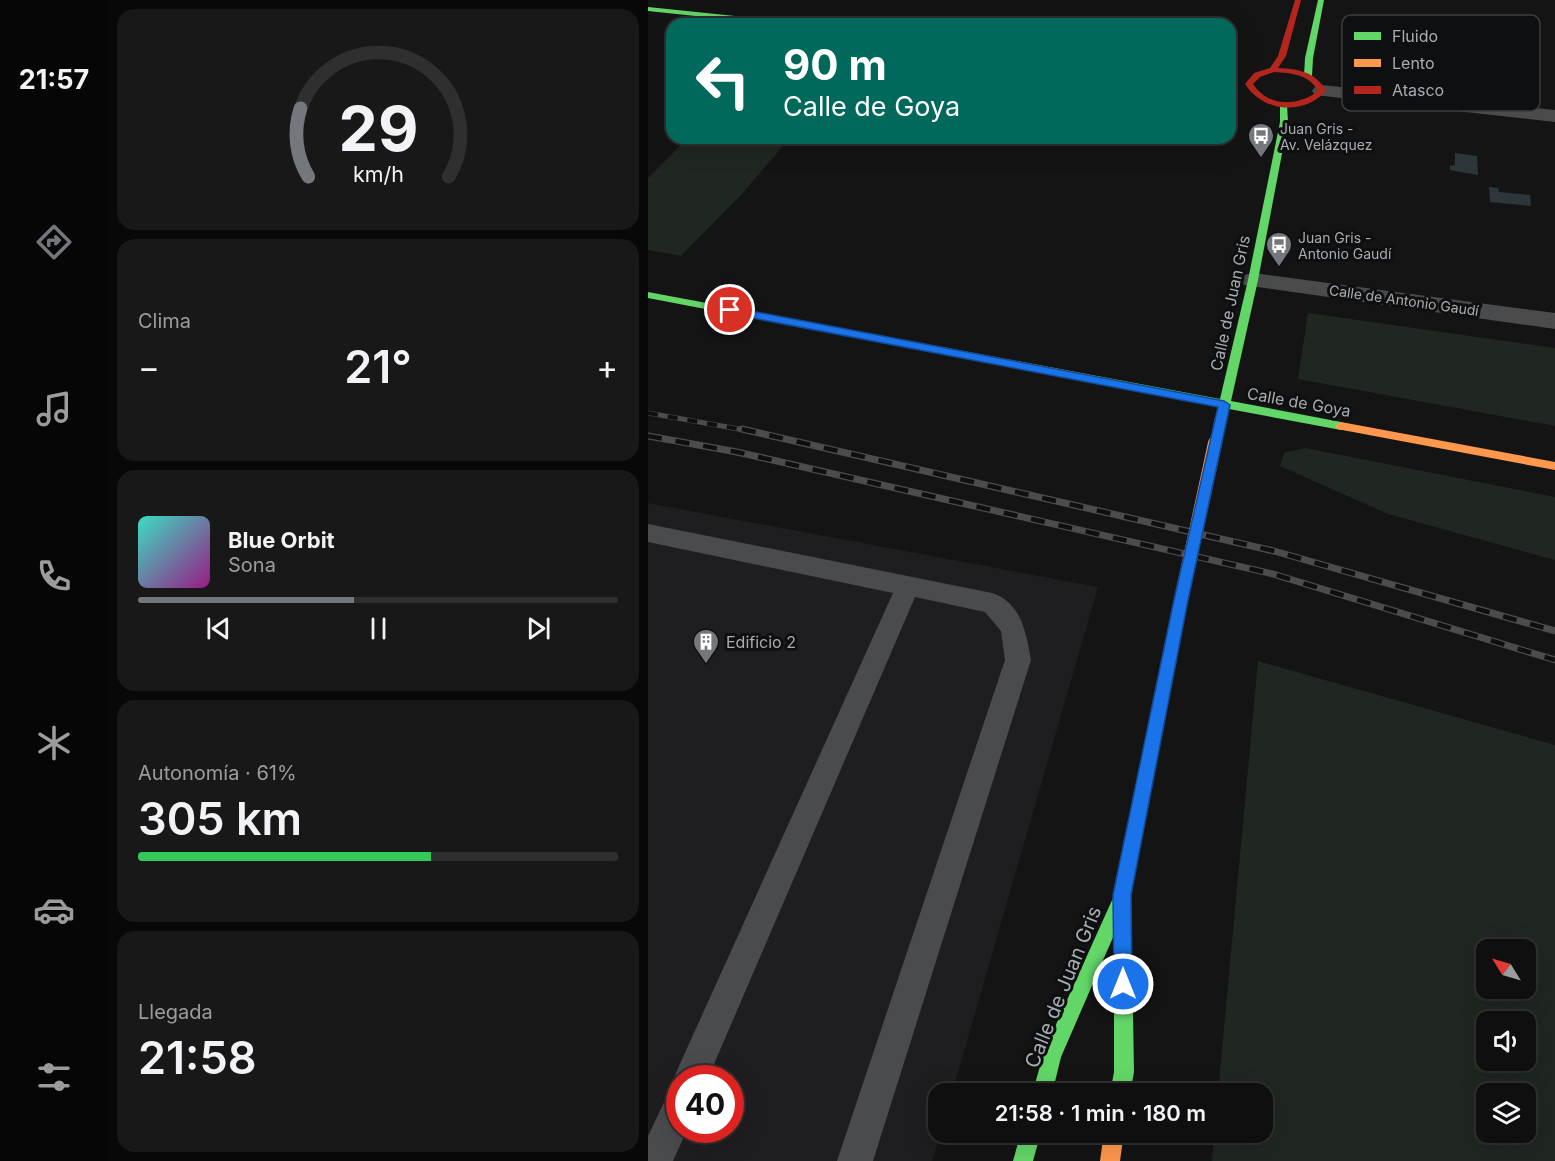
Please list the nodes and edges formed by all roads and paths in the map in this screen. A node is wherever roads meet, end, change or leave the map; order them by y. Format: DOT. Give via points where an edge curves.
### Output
graph roads {
  1 [pos="1298,0"];
  2 [pos="1321,0"];
  3 [pos="648,9"];
  4 [pos="734,18"];
  5 [pos="1245,71"];
  6 [pos="1269,71"];
  7 [pos="1308,76"];
  8 [pos="1322,91"];
  9 [pos="1342,93"];
  10 [pos="1239,94"];
  11 [pos="1256,96"];
  12 [pos="1283,104"];
  13 [pos="1508,111"];
  14 [pos="1555,116"];
  15 [pos="1253,280"];
  16 [pos="648,295"];
  17 [pos="1555,321"];
  18 [pos="1224,405"];
  19 [pos="1555,466"];
  20 [pos="648,533"];
  21 [pos="908,585"];
  22 [pos="1122,895"];
  23 [pos="698,1065"];
  24 [pos="1045,1083"];
  25 [pos="1122,1083"];
  26 [pos="666,1137"];
  27 [pos="1028,1143"];
  28 [pos="1112,1143"];
  29 [pos="655,1161"];
  30 [pos="855,1161"];
  31 [pos="1023,1161"];
  32 [pos="1110,1161"];
  1 -- 6 [label="street" via="1282,56"];
  2 -- 7 [label="street"];
  3 -- 4 [label="street"];
  5 -- 6 [label="street"];
  6 -- 7 [label="street"];
  6 -- 11 [label="street" via="1257,75 1249,84"];
  7 -- 8 [label="street" via="1316,80"];
  8 -- 9 [label="street"];
  8 -- 12 [label="street" via="1314,100"];
  10 -- 11 [label="street"];
  11 -- 12 [label="street"];
  12 -- 15 [label="street, Calle de Juan Gris" via="1284,122"];
  13 -- 14 [label="street"];
  15 -- 17 [label="street, Calle de Antonio Gaudí"];
  15 -- 18 [label="street, Calle de Juan Gris"];
  16 -- 18 [label="street, Calle de Goya"];
  18 -- 19 [label="street, Calle de Goya"];
  18 -- 22 [label="street, Calle de Juan Gris, bridge"];
  20 -- 21 [label="lane"];
  21 -- 23 [label="lane"];
  21 -- 30 [label="lane" via="992,603 1013,627 1018,660"];
  22 -- 24 [label="street, Calle de Juan Gris" via="1052,1056"];
  22 -- 25 [label="street, Calle de Juan Gris"];
  26 -- 29 [label="lane"];
  27 -- 31 [label="street"];
  28 -- 32 [label="street"];
}
